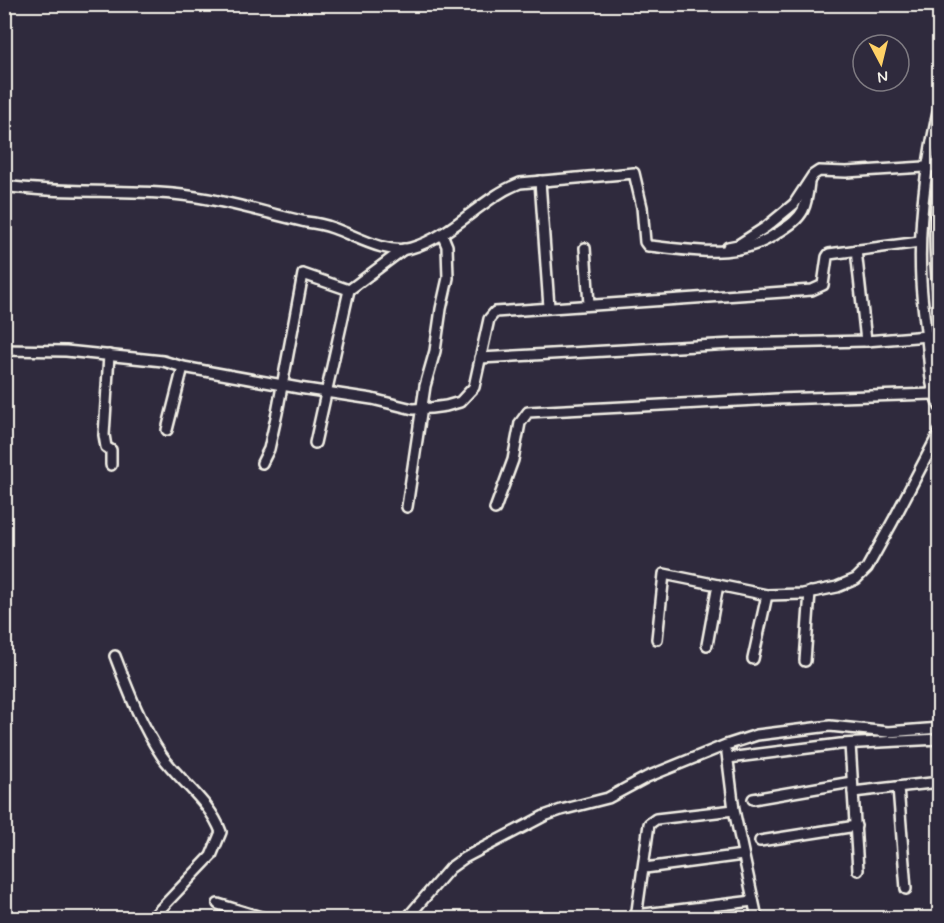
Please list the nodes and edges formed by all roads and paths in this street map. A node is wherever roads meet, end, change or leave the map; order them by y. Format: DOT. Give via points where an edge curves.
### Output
graph roads {
  1 [pos="939,104"];
  2 [pos="927,166"];
  3 [pos="939,166"];
  4 [pos="939,179"];
  5 [pos="540,181"];
  6 [pos="809,182"];
  7 [pos="4,186"];
  8 [pos="442,234"];
  9 [pos="920,242"];
  10 [pos="585,248"];
  11 [pos="404,249"];
  12 [pos="856,250"];
  13 [pos="711,251"];
  14 [pos="349,290"];
  15 [pos="589,304"];
  16 [pos="549,308"];
  17 [pos="939,308"];
  18 [pos="939,335"];
  19 [pos="926,336"];
  20 [pos="866,341"];
  21 [pos="5,351"];
  22 [pos="109,355"];
  23 [pos="480,358"];
  24 [pos="183,367"];
  25 [pos="282,385"];
  26 [pos="326,391"];
  27 [pos="933,394"];
  28 [pos="939,407"];
  29 [pos="423,408"];
  30 [pos="167,430"];
  31 [pos="939,431"];
  32 [pos="315,443"];
  33 [pos="262,464"];
  34 [pos="111,465"];
  35 [pos="407,507"];
  36 [pos="495,509"];
  37 [pos="718,585"];
  38 [pos="810,592"];
  39 [pos="767,595"];
  40 [pos="657,639"];
  41 [pos="707,645"];
  42 [pos="115,656"];
  43 [pos="753,659"];
  44 [pos="804,661"];
  45 [pos="939,728"];
  46 [pos="939,739"];
  47 [pos="850,744"];
  48 [pos="726,745"];
  49 [pos="728,758"];
  50 [pos="939,782"];
  51 [pos="852,787"];
  52 [pos="898,787"];
  53 [pos="753,799"];
  54 [pos="734,810"];
  55 [pos="856,826"];
  56 [pos="760,841"];
  57 [pos="743,855"];
  58 [pos="645,868"];
  59 [pos="858,870"];
  60 [pos="906,889"];
  61 [pos="753,901"];
  62 [pos="218,904"];
  63 [pos="636,917"];
  64 [pos="152,918"];
  65 [pos="264,918"];
  66 [pos="407,918"];
  67 [pos="757,918"];
  1 -- 2 [label="street"];
  2 -- 3 [label="street"];
  2 -- 6 [label="street" via="826,170 813,175"];
  2 -- 9 [label="street"];
  4 -- 17 [label="street"];
  5 -- 8 [label="street" via="505,188"];
  5 -- 13 [label="street" via="634,173 648,246"];
  5 -- 16 [label="street"];
  6 -- 13 [label="street" via="794,204 758,233 738,245"];
  6 -- 13 [label="street" via="803,210 792,224 742,250"];
  7 -- 11 [label="street" via="189,196 331,227 375,244"];
  8 -- 11 [label="street"];
  8 -- 29 [label="street" via="447,246 448,278"];
  9 -- 12 [label="street"];
  9 -- 19 [label="street"];
  10 -- 15 [label="street"];
  11 -- 14 [label="street"];
  12 -- 15 [label="street" via="829,254 823,285 812,290"];
  12 -- 20 [label="street"];
  14 -- 25 [label="street" via="303,274"];
  14 -- 26 [label="street"];
  15 -- 16 [label="street"];
  16 -- 23 [label="street" via="495,312"];
  18 -- 19 [label="street"];
  19 -- 20 [label="street"];
  19 -- 27 [label="street"];
  20 -- 23 [label="street"];
  21 -- 22 [label="street"];
  22 -- 24 [label="street"];
  22 -- 34 [label="street" via="104,435 105,447 111,450"];
  23 -- 29 [label="street" via="474,387 460,402"];
  24 -- 25 [label="street"];
  24 -- 30 [label="street"];
  25 -- 26 [label="street"];
  25 -- 33 [label="street" via="269,449"];
  26 -- 29 [label="street"];
  26 -- 32 [label="street"];
  27 -- 28 [label="street"];
  27 -- 36 [label="street" via="528,412 520,423 513,460"];
  29 -- 35 [label="street"];
  31 -- 38 [label="street" via="867,568 856,579 837,587"];
  37 -- 39 [label="street"];
  37 -- 40 [label="street" via="664,574"];
  37 -- 41 [label="street"];
  38 -- 39 [label="street"];
  38 -- 44 [label="street"];
  39 -- 43 [label="street"];
  42 -- 64 [label="street" via="137,712 163,756 216,818 221,832 211,856"];
  45 -- 48 [label="street" via="888,732 830,726 757,735"];
  46 -- 47 [label="street"];
  47 -- 49 [label="street"];
  47 -- 51 [label="street"];
  48 -- 49 [label="street"];
  48 -- 66 [label="street" via="647,777 609,798 544,816 464,858 450,868"];
  49 -- 54 [label="street"];
  50 -- 52 [label="street"];
  51 -- 52 [label="street"];
  51 -- 53 [label="street"];
  51 -- 55 [label="street"];
  52 -- 60 [label="street"];
  54 -- 57 [label="street"];
  54 -- 58 [label="street" via="651,821"];
  55 -- 56 [label="street"];
  55 -- 59 [label="street"];
  57 -- 58 [label="street"];
  57 -- 61 [label="street"];
  58 -- 63 [label="street"];
  61 -- 63 [label="street"];
  61 -- 67 [label="street"];
  62 -- 65 [label="street"];
}
